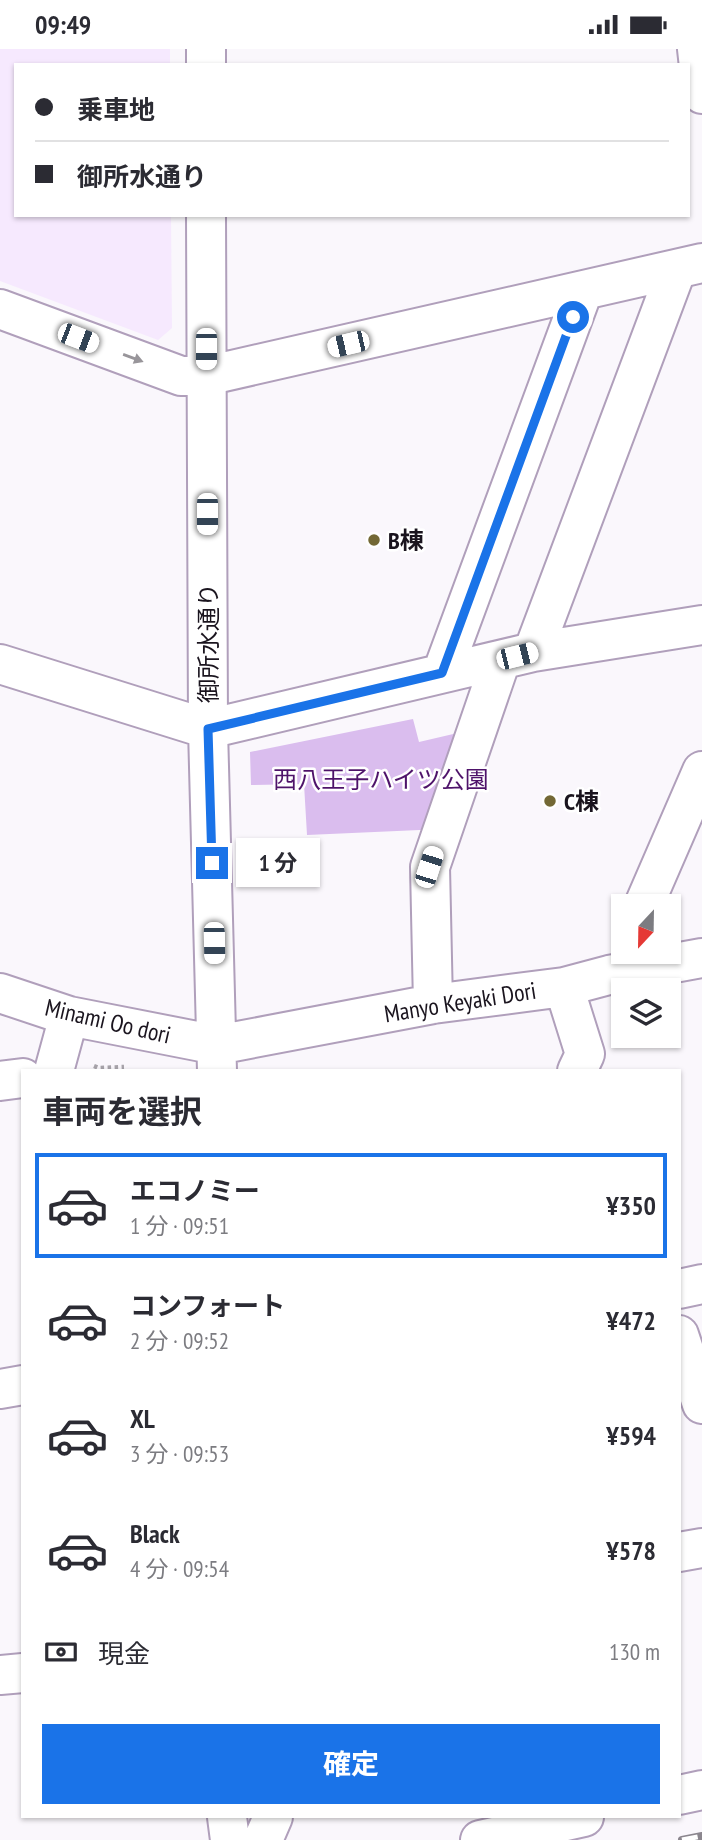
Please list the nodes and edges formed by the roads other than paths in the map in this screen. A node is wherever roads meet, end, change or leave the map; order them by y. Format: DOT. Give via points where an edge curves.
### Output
graph roads {
  1 [pos="697,49"];
  2 [pos="702,94"];
  3 [pos="206,217"];
  4 [pos="689,267"];
  5 [pos="583,291"];
  6 [pos="0,309"];
  7 [pos="206,376"];
  8 [pos="702,625"];
  9 [pos="517,656"];
  10 [pos="0,664"];
  11 [pos="442,673"];
  12 [pos="208,729"];
  13 [pos="702,771"];
  14 [pos="649,894"];
  15 [pos="702,958"];
  16 [pos="681,959"];
  17 [pos="612,964"];
  18 [pos="564,986"];
  19 [pos="0,993"];
  20 [pos="433,1004"];
  21 [pos="69,1016"];
  22 [pos="217,1058"];
  23 [pos="584,1065"];
  24 [pos="55,1069"];
  25 [pos="21,1078"];
  26 [pos="0,1081"];
  27 [pos="702,1284"];
  28 [pos="681,1289"];
  29 [pos="681,1341"];
  30 [pos="21,1385"];
  31 [pos="0,1388"];
  32 [pos="702,1404"];
  33 [pos="702,1548"];
  34 [pos="681,1552"];
  35 [pos="21,1673"];
  36 [pos="0,1675"];
  37 [pos="702,1790"];
  38 [pos="681,1795"];
  39 [pos="228,1818"];
  40 [pos="273,1818"];
  41 [pos="579,1818"];
  42 [pos="230,1840"];
  43 [pos="263,1840"];
  44 [pos="480,1840"];
  1 -- 2 [label="street"];
  3 -- 7 [label="street, 御所水通り"];
  4 -- 5 [label="street"];
  4 -- 9 [label="street"];
  5 -- 7 [label="street"];
  5 -- 11 [label="street"];
  6 -- 7 [label="street, one-way" via="181,376"];
  7 -- 12 [label="street, 御所水通り"];
  8 -- 9 [label="street"];
  9 -- 11 [label="street"];
  9 -- 20 [label="street" via="429,867"];
  10 -- 12 [label="street"];
  11 -- 12 [label="street"];
  12 -- 22 [label="street, 御所水通り"];
  13 -- 14 [label="street"];
  15 -- 16 [label="street, Manyo Keyaki Dori"];
  17 -- 18 [label="street, Manyo Keyaki Dori"];
  18 -- 20 [label="street, Manyo Keyaki Dori"];
  18 -- 23 [label="street"];
  19 -- 21 [label="street, Minami Oo dori"];
  20 -- 22 [label="street, Manyo Keyaki Dori"];
  21 -- 22 [label="street, Minami Oo dori"];
  21 -- 24 [label="street"];
  25 -- 26 [label="street"];
  27 -- 28 [label="street"];
  29 -- 32 [label="street"];
  30 -- 31 [label="street"];
  33 -- 34 [label="street"];
  35 -- 36 [label="street"];
  37 -- 38 [label="street"];
  39 -- 42 [label="street"];
  40 -- 43 [label="street"];
  41 -- 44 [label="street"];
}
